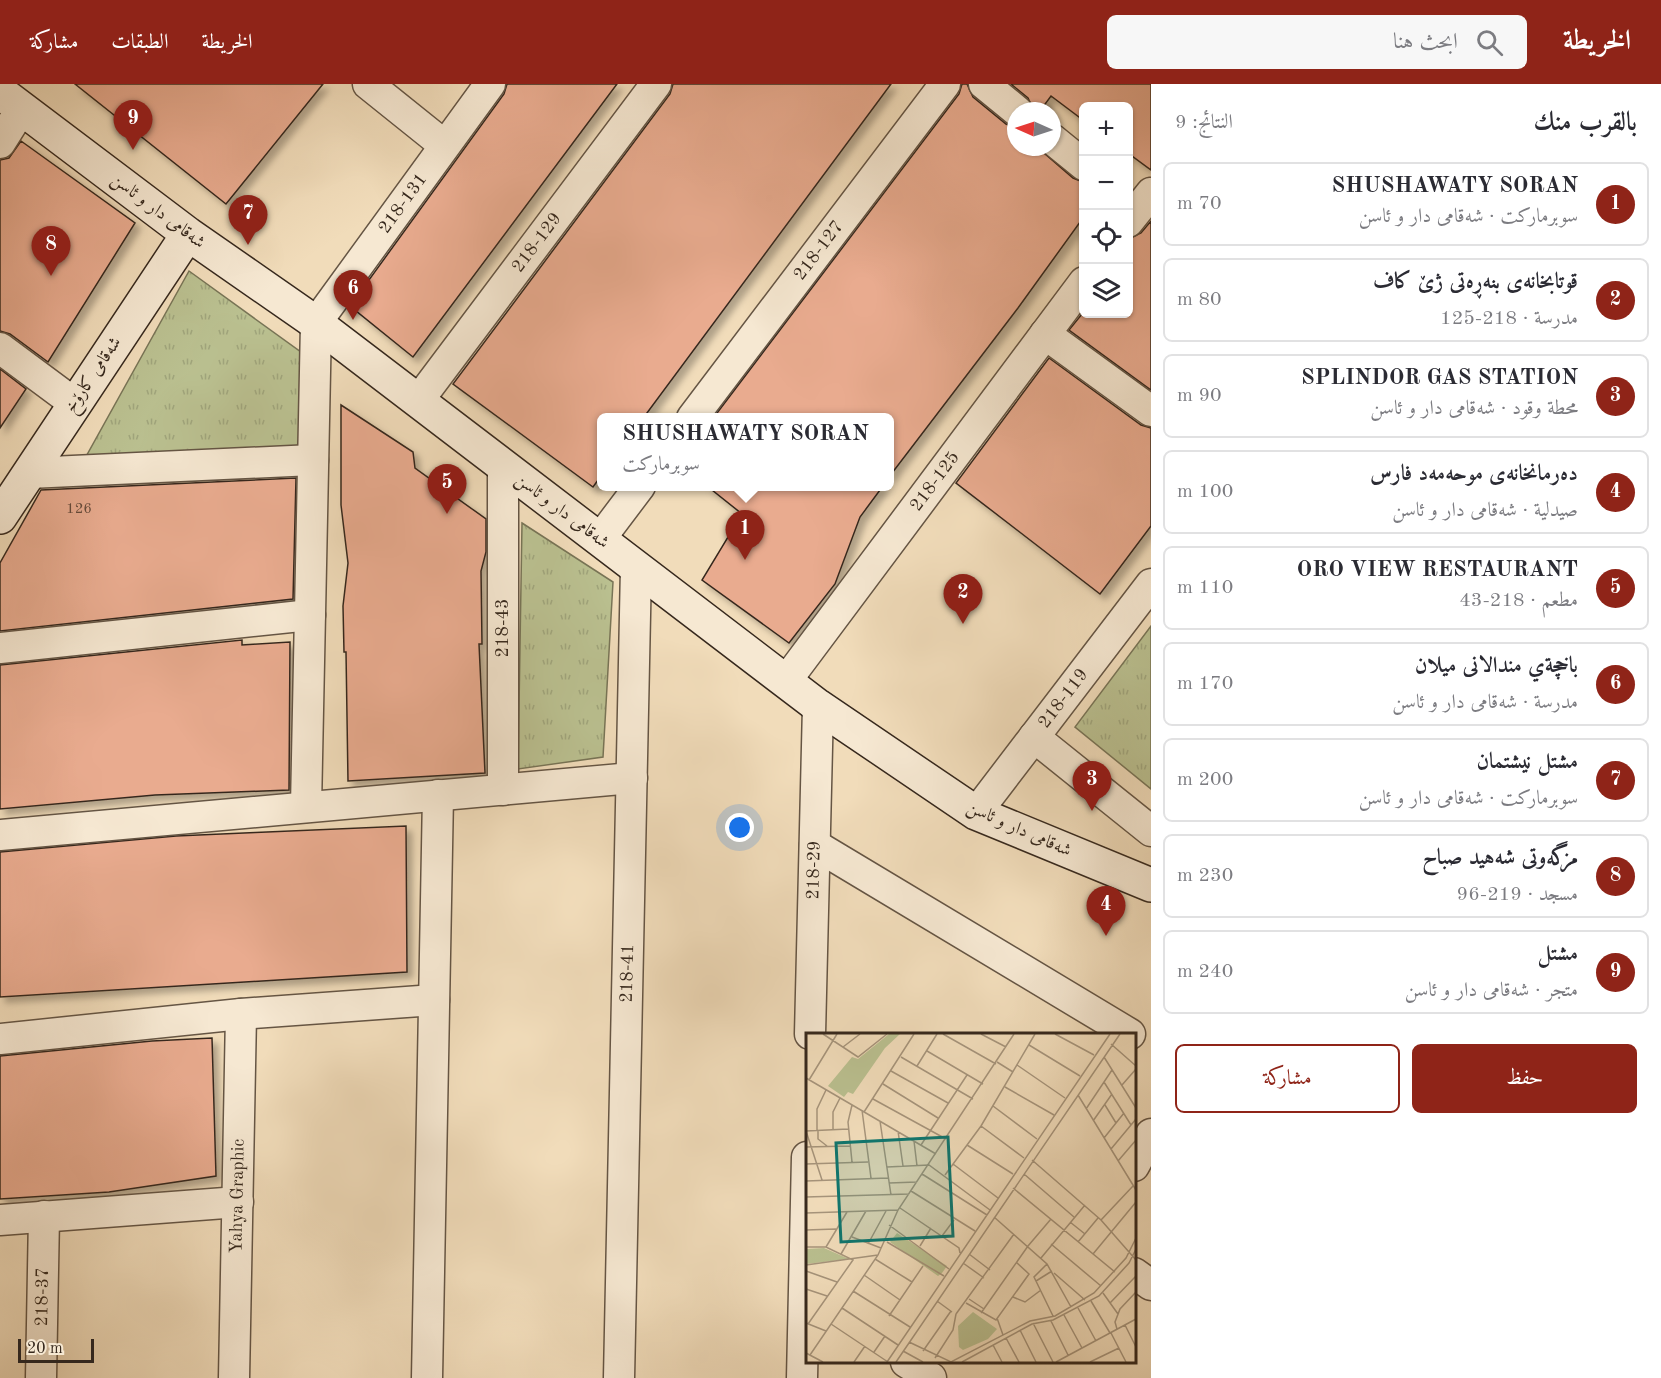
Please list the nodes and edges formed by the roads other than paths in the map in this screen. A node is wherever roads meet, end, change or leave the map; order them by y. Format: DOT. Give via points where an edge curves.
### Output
graph roads {
  1 [pos="368,84"];
  2 [pos="490,84"];
  3 [pos="656,84"];
  4 [pos="945,84"];
  5 [pos="984,84"];
  6 [pos="11,100"];
  7 [pos="1007,103"];
  8 [pos="0,143"];
  9 [pos="444,145"];
  10 [pos="1061,147"];
  11 [pos="1079,162"];
  12 [pos="188,234"];
  13 [pos="1079,287"];
  14 [pos="316,323"];
  15 [pos="1045,334"];
  16 [pos="0,348"];
  17 [pos="418,401"];
  18 [pos="74,403"];
  19 [pos="1151,411"];
  20 [pos="695,413"];
  21 [pos="313,460"];
  22 [pos="503,466"];
  23 [pos="29,472"];
  24 [pos="636,491"];
  25 [pos="0,517"];
  26 [pos="600,539"];
  27 [pos="636,567"];
  28 [pos="1151,584"];
  29 [pos="310,615"];
  30 [pos="0,648"];
  31 [pos="786,681"];
  32 [pos="818,706"];
  33 [pos="1034,737"];
  34 [pos="632,778"];
  35 [pos="502,790"];
  36 [pos="438,795"];
  37 [pos="306,807"];
  38 [pos="976,813"];
  39 [pos="1151,831"];
  40 [pos="0,835"];
  41 [pos="815,845"];
  42 [pos="1151,885"];
  43 [pos="434,1000"];
  44 [pos="241,1014"];
  45 [pos="810,1033"];
  46 [pos="1127,1033"];
  47 [pos="0,1039"];
  48 [pos="1136,1039"];
  49 [pos="1151,1047"];
  50 [pos="1151,1134"];
  51 [pos="1136,1162"];
  52 [pos="238,1202"];
  53 [pos="44,1216"];
  54 [pos="0,1220"];
  55 [pos="1136,1274"];
  56 [pos="1151,1285"];
  57 [pos="806,1295"];
  58 [pos="908,1363"];
  59 [pos="41,1378"];
  60 [pos="234,1378"];
  61 [pos="426,1378"];
  62 [pos="620,1378"];
  63 [pos="802,1378"];
  64 [pos="931,1378"];
  1 -- 9 [label="street"];
  2 -- 9 [label="street, 218-131"];
  3 -- 17 [label="street, 218-129"];
  4 -- 20 [label="street, 218-127"];
  5 -- 7 [label="street"];
  6 -- 8 [label="street"];
  6 -- 12 [label="street, شەقامی دار و ئاسن"];
  9 -- 14 [label="street, 218-131"];
  10 -- 11 [label="street"];
  12 -- 14 [label="street, شەقامی دار و ئاسن"];
  12 -- 18 [label="street, شەقامی کارۆخ"];
  13 -- 15 [label="street, 218-125"];
  14 -- 17 [label="street, شەقامی دار و ئاسن"];
  14 -- 21 [label="street"];
  15 -- 19 [label="street"];
  15 -- 31 [label="street, 218-125"];
  16 -- 18 [label="street"];
  17 -- 22 [label="street, شەقامی دار و ئاسن"];
  18 -- 23 [label="street, شەقامی کارۆخ"];
  21 -- 23 [label="street"];
  21 -- 29 [label="street"];
  22 -- 26 [label="street, شەقامی دار و ئاسن"];
  22 -- 35 [label="street, 218-43"];
  23 -- 25 [label="street, شەقامی کارۆخ"];
  24 -- 26 [label="street"];
  26 -- 27 [label="street, شەقامی دار و ئاسن"];
  27 -- 31 [label="street, شەقامی دار و ئاسن"];
  27 -- 34 [label="street, 218-41"];
  28 -- 33 [label="street, 218-119"];
  29 -- 30 [label="street"];
  29 -- 37 [label="street"];
  31 -- 32 [label="street, شەقامی دار و ئاسن"];
  32 -- 38 [label="street, شەقامی دار و ئاسن"];
  32 -- 41 [label="street, 218-29"];
  33 -- 38 [label="street, 218-119"];
  33 -- 39 [label="street"];
  34 -- 35 [label="street"];
  34 -- 62 [label="street, 218-41"];
  35 -- 36 [label="street"];
  36 -- 37 [label="street"];
  36 -- 43 [label="street"];
  37 -- 40 [label="street"];
  38 -- 42 [label="street, شەقامی دار و ئاسن"];
  41 -- 45 [label="street, 218-29"];
  41 -- 46 [label="street"];
  43 -- 44 [label="street"];
  43 -- 61 [label="street"];
  44 -- 47 [label="street"];
  44 -- 52 [label="street, Yahya Graphic"];
  48 -- 49 [label="street"];
  50 -- 51 [label="street"];
  52 -- 53 [label="street"];
  52 -- 60 [label="street, Yahya Graphic"];
  53 -- 54 [label="street"];
  53 -- 59 [label="street, 218-37"];
  55 -- 56 [label="street"];
  57 -- 63 [label="street"];
  58 -- 64 [label="street"];
}
